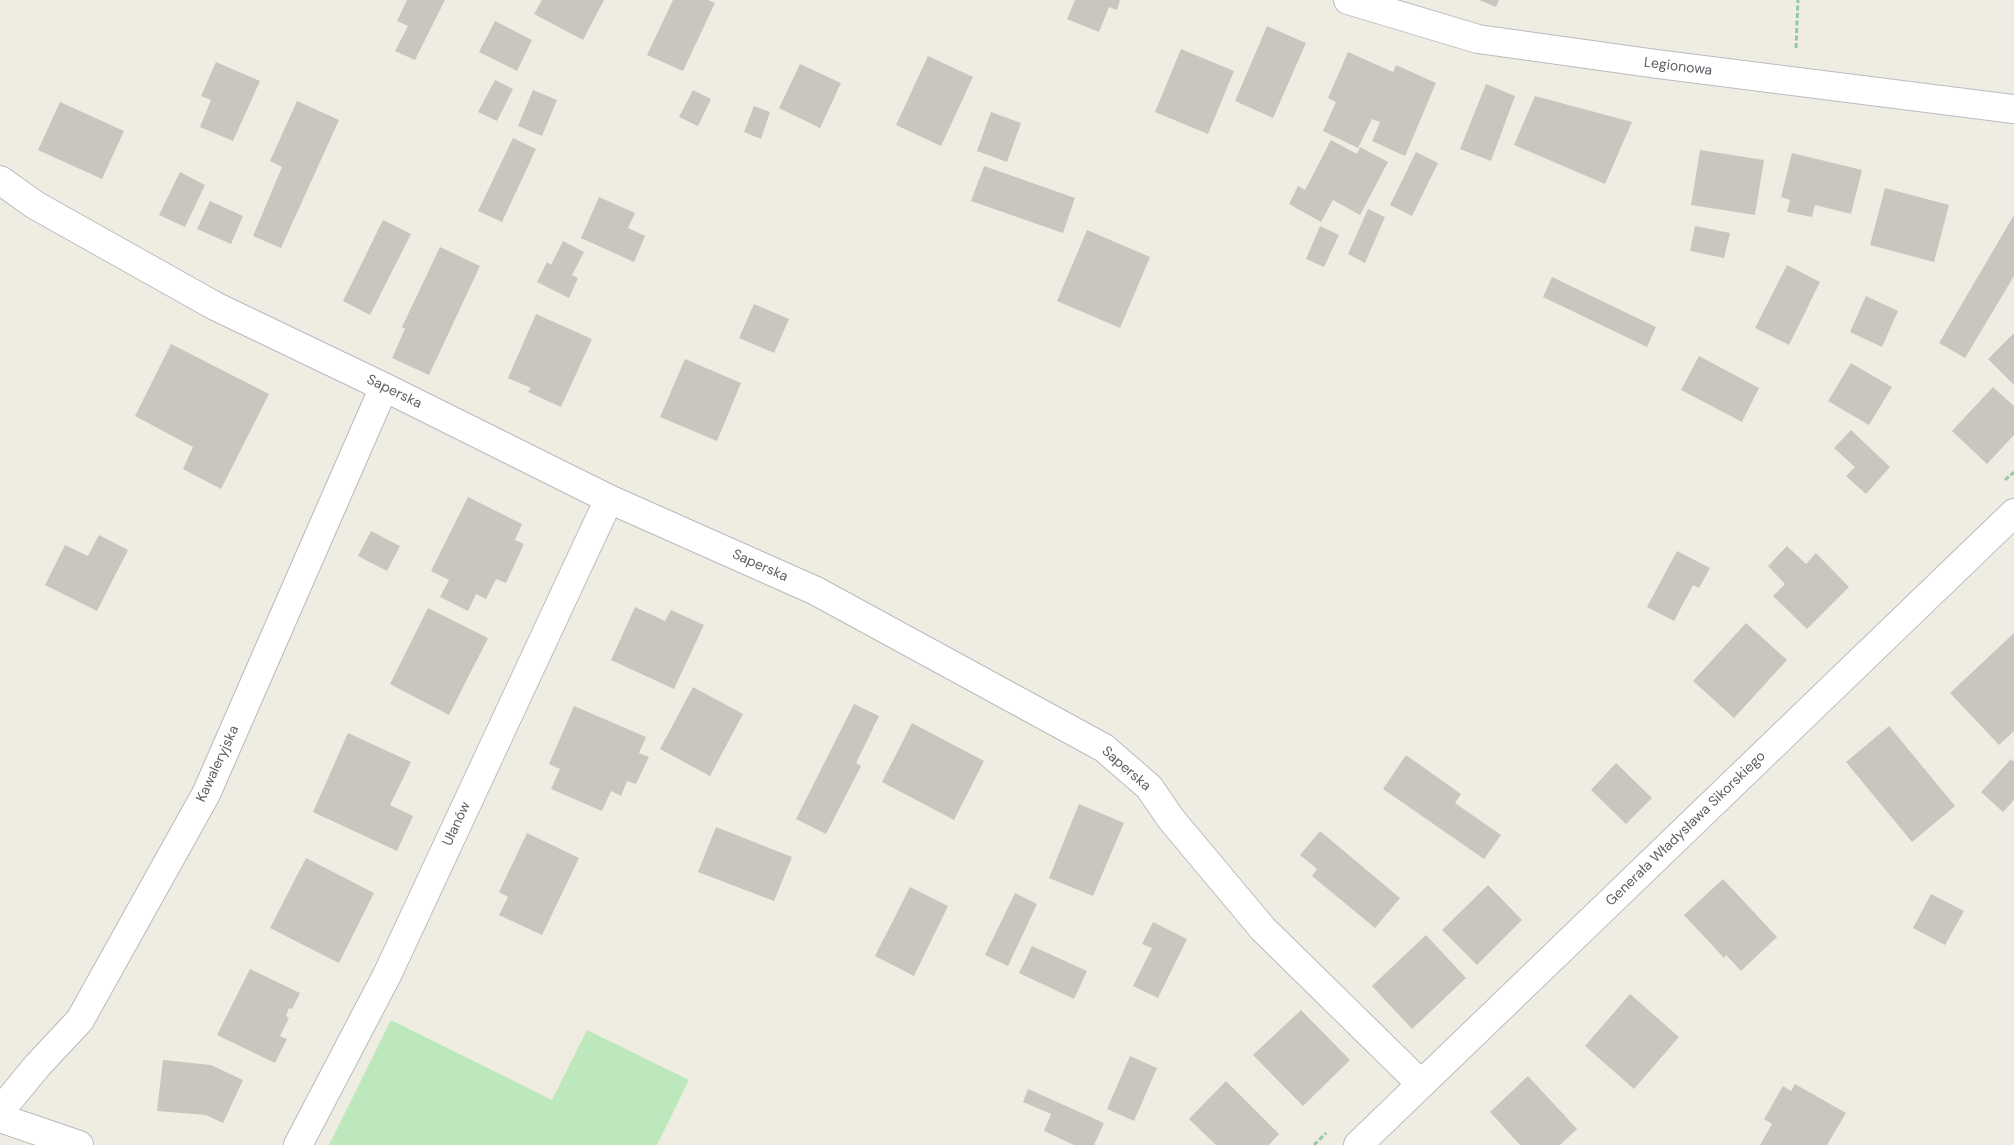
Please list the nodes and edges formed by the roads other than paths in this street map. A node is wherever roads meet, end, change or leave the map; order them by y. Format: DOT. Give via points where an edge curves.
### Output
graph roads {
  1 [pos="1348,0"];
  2 [pos="2014,108"];
  3 [pos="0,180"];
  4 [pos="384,387"];
  5 [pos="609,499"];
  6 [pos="2014,512"];
  7 [pos="1421,1084"];
  8 [pos="0,1111"];
  9 [pos="0,1118"];
  10 [pos="79,1145"];
  11 [pos="298,1145"];
  12 [pos="1358,1145"];
  1 -- 2 [label="street, Legionowa" via="1478,39"];
  3 -- 4 [label="street, Saperska" via="34,205 215,306"];
  4 -- 5 [label="street, Saperska"];
  4 -- 8 [label="street, Kawaleryjska" via="206,794 80,1020"];
  5 -- 7 [label="street, Saperska" via="816,591 1104,748 1149,787 1263,929"];
  5 -- 11 [label="street, Ułanów" via="387,975"];
  6 -- 7 [label="street, Generała Władysława Sikorskiego"];
  7 -- 12 [label="street, Generała Władysława Sikorskiego"];
  9 -- 10 [label="street"];
}
